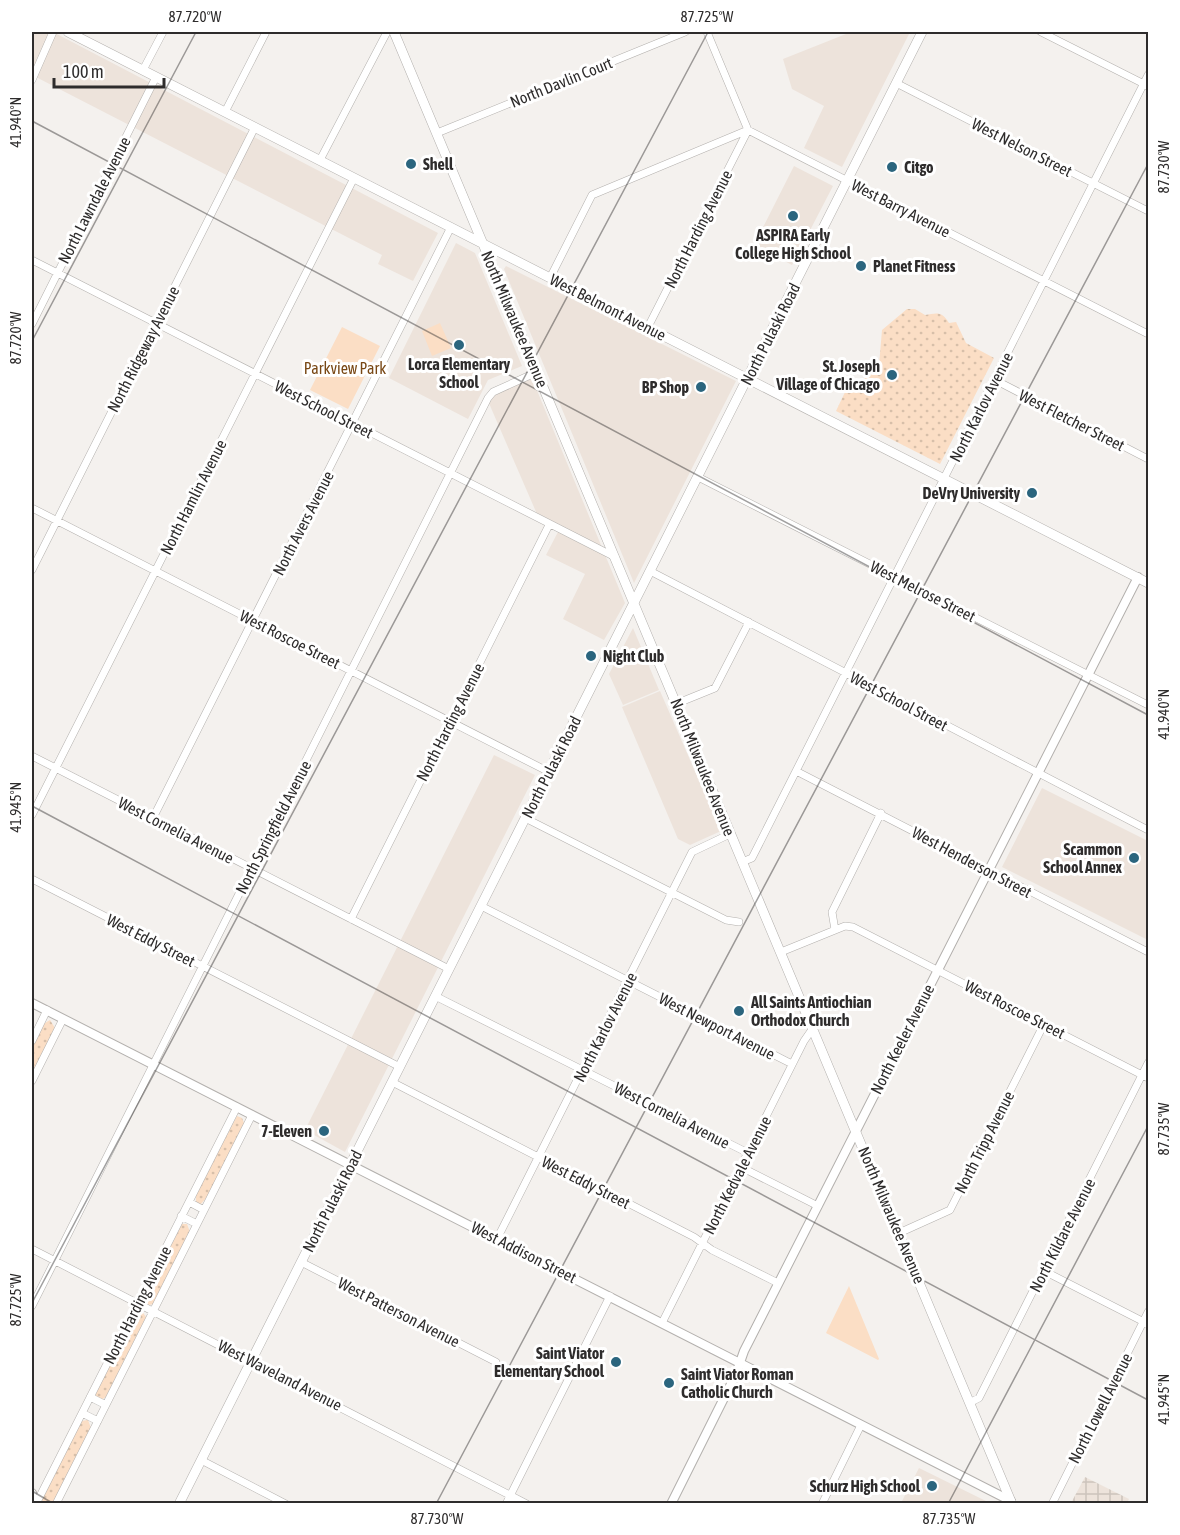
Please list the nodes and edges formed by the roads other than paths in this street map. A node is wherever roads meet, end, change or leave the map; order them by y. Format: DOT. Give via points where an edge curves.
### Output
graph roads {
  1 [pos="53,32"];
  2 [pos="68,32"];
  3 [pos="163,32"];
  4 [pos="266,32"];
  5 [pos="387,32"];
  6 [pos="394,32"];
  7 [pos="685,32"];
  8 [pos="707,32"];
  9 [pos="922,32"];
  10 [pos="1041,32"];
  11 [pos="143,70"];
  12 [pos="1149,75"];
  13 [pos="156,77"];
  14 [pos="32,80"];
  15 [pos="896,83"];
  16 [pos="1146,85"];
  17 [pos="225,112"];
  18 [pos="255,127"];
  19 [pos="748,130"];
  20 [pos="437,133"];
  21 [pos="320,160"];
  22 [pos="354,178"];
  23 [pos="847,181"];
  24 [pos="1094,183"];
  25 [pos="1149,211"];
  26 [pos="451,227"];
  27 [pos="483,244"];
  28 [pos="32,260"];
  29 [pos="57,273"];
  30 [pos="550,278"];
  31 [pos="1044,282"];
  32 [pos="32,324"];
  33 [pos="155,324"];
  34 [pos="648,327"];
  35 [pos="1149,334"];
  36 [pos="537,372"];
  37 [pos="255,374"];
  38 [pos="747,378"];
  39 [pos="995,380"];
  40 [pos="352,424"];
  41 [pos="1149,459"];
  42 [pos="450,474"];
  43 [pos="698,477"];
  44 [pos="945,479"];
  45 [pos="32,508"];
  46 [pos="56,520"];
  47 [pos="549,525"];
  48 [pos="617,558"];
  49 [pos="32,570"];
  50 [pos="155,571"];
  51 [pos="650,572"];
  52 [pos="895,577"];
  53 [pos="1138,577"];
  54 [pos="1149,583"];
  55 [pos="635,600"];
  56 [pos="254,621"];
  57 [pos="749,622"];
  58 [pos="352,670"];
  59 [pos="846,673"];
  60 [pos="1088,675"];
  61 [pos="678,703"];
  62 [pos="1149,705"];
  63 [pos="450,721"];
  64 [pos="32,756"];
  65 [pos="55,768"];
  66 [pos="796,771"];
  67 [pos="549,772"];
  68 [pos="1038,774"];
  69 [pos="881,813"];
  70 [pos="32,815"];
  71 [pos="153,818"];
  72 [pos="525,818"];
  73 [pos="1149,830"];
  74 [pos="730,834"];
  75 [pos="742,862"];
  76 [pos="252,869"];
  77 [pos="988,872"];
  78 [pos="32,879"];
  79 [pos="672,893"];
  80 [pos="481,906"];
  81 [pos="351,919"];
  82 [pos="739,922"];
  83 [pos="835,930"];
  84 [pos="781,952"];
  85 [pos="1149,952"];
  86 [pos="203,966"];
  87 [pos="449,969"];
  88 [pos="938,970"];
  89 [pos="628,981"];
  90 [pos="435,996"];
  91 [pos="32,1003"];
  92 [pos="47,1010"];
  93 [pos="63,1019"];
  94 [pos="1044,1024"];
  95 [pos="813,1028"];
  96 [pos="32,1041"];
  97 [pos="1149,1063"];
  98 [pos="153,1064"];
  99 [pos="792,1064"];
  100 [pos="400,1067"];
  101 [pos="583,1071"];
  102 [pos="1146,1076"];
  103 [pos="32,1080"];
  104 [pos="392,1082"];
  105 [pos="237,1107"];
  106 [pos="252,1115"];
  107 [pos="855,1132"];
  108 [pos="748,1153"];
  109 [pos="538,1158"];
  110 [pos="350,1165"];
  111 [pos="741,1167"];
  112 [pos="189,1202"];
  113 [pos="818,1206"];
  114 [pos="204,1210"];
  115 [pos="182,1216"];
  116 [pos="197,1224"];
  117 [pos="899,1233"];
  118 [pos="497,1239"];
  119 [pos="702,1243"];
  120 [pos="32,1249"];
  121 [pos="55,1261"];
  122 [pos="301,1262"];
  123 [pos="1044,1271"];
  124 [pos="778,1283"];
  125 [pos="610,1296"];
  126 [pos="138,1303"];
  127 [pos="32,1306"];
  128 [pos="153,1310"];
  129 [pos="1149,1312"];
  130 [pos="662,1323"];
  131 [pos="1146,1323"];
  132 [pos="252,1360"];
  133 [pos="496,1362"];
  134 [pos="740,1362"];
  135 [pos="90,1397"];
  136 [pos="971,1402"];
  137 [pos="106,1405"];
  138 [pos="82,1413"];
  139 [pos="98,1421"];
  140 [pos="861,1425"];
  141 [pos="201,1460"];
  142 [pos="32,1493"];
  143 [pos="510,1495"];
  144 [pos="36,1503"];
  145 [pos="57,1503"];
  146 [pos="179,1503"];
  147 [pos="286,1503"];
  148 [pos="506,1503"];
  149 [pos="527,1503"];
  150 [pos="671,1503"];
  151 [pos="822,1503"];
  152 [pos="1013,1503"];
  153 [pos="1052,1503"];
  1 -- 14 [label="street"];
  2 -- 11 [label="main road, West Belmont Avenue"];
  3 -- 11 [label="street"];
  4 -- 17 [label="street"];
  5 -- 21 [label="street"];
  6 -- 20 [label="main road, North Milwaukee Avenue"];
  7 -- 20 [label="street, North Davlin Court"];
  8 -- 19 [label="street"];
  9 -- 15 [label="main road, North Pulaski Road"];
  10 -- 16 [label="street"];
  11 -- 13 [label="main road, West Belmont Avenue"];
  12 -- 16 [label="street, North Karlov Avenue"];
  13 -- 17 [label="main road, West Belmont Avenue"];
  13 -- 29 [label="street, North Lawndale Avenue"];
  15 -- 23 [label="main road, North Pulaski Road"];
  15 -- 24 [label="street, West Nelson Street"];
  16 -- 24 [label="street, North Karlov Avenue"];
  17 -- 18 [label="main road, West Belmont Avenue"];
  18 -- 21 [label="main road, West Belmont Avenue"];
  18 -- 33 [label="street, North Ridgeway Avenue"];
  19 -- 23 [label="street, West Barry Avenue"];
  19 -- 30 [label="street" via="592,195"];
  19 -- 34 [label="street, North Harding Avenue"];
  20 -- 27 [label="main road, North Milwaukee Avenue"];
  21 -- 22 [label="main road, West Belmont Avenue"];
  22 -- 26 [label="main road, West Belmont Avenue"];
  22 -- 37 [label="street, North Hamlin Avenue"];
  23 -- 31 [label="street, West Barry Avenue"];
  23 -- 38 [label="main road, North Pulaski Road"];
  24 -- 25 [label="street, West Nelson Street"];
  24 -- 31 [label="street, North Karlov Avenue"];
  26 -- 27 [label="main road, West Belmont Avenue"];
  26 -- 40 [label="street, North Avers Avenue"];
  27 -- 30 [label="main road, West Belmont Avenue"];
  27 -- 36 [label="main road, North Milwaukee Avenue"];
  28 -- 29 [label="street, West School Street"];
  29 -- 32 [label="street, North Lawndale Avenue"];
  29 -- 33 [label="street, West School Street"];
  30 -- 34 [label="main road, West Belmont Avenue"];
  31 -- 35 [label="street, West Barry Avenue"];
  31 -- 39 [label="street, North Karlov Avenue"];
  33 -- 37 [label="street, West School Street"];
  33 -- 46 [label="street, North Ridgeway Avenue"];
  34 -- 38 [label="main road, West Belmont Avenue"];
  36 -- 42 [label="street, North Springfield Avenue" via="490,395"];
  36 -- 48 [label="main road, North Milwaukee Avenue"];
  37 -- 40 [label="street, West School Street"];
  37 -- 50 [label="street, North Hamlin Avenue"];
  38 -- 43 [label="main road, North Pulaski Road"];
  38 -- 44 [label="main road, West Belmont Avenue"];
  39 -- 41 [label="street, West Fletcher Street"];
  39 -- 44 [label="street, North Karlov Avenue"];
  40 -- 42 [label="street, West School Street"];
  40 -- 56 [label="street, North Avers Avenue"];
  42 -- 47 [label="street, West School Street"];
  42 -- 58 [label="street, North Springfield Avenue"];
  43 -- 51 [label="main road, North Pulaski Road"];
  43 -- 52 [label="street, West Melrose Street"];
  44 -- 52 [label="street, North Karlov Avenue"];
  44 -- 53 [label="main road, West Belmont Avenue"];
  45 -- 46 [label="street, West Roscoe Street"];
  46 -- 49 [label="street, North Ridgeway Avenue"];
  46 -- 50 [label="street, West Roscoe Street"];
  47 -- 48 [label="street, West School Street"];
  47 -- 63 [label="street, North Harding Avenue"];
  48 -- 55 [label="main road, North Milwaukee Avenue"];
  50 -- 56 [label="street, West Roscoe Street"];
  50 -- 65 [label="street, North Hamlin Avenue"];
  51 -- 55 [label="main road, North Pulaski Road"];
  51 -- 57 [label="street, West School Street"];
  52 -- 59 [label="street, North Karlov Avenue"];
  52 -- 60 [label="street, West Melrose Street"];
  53 -- 54 [label="main road, West Belmont Avenue"];
  53 -- 60 [label="street, North Keeler Avenue"];
  55 -- 61 [label="main road, North Milwaukee Avenue"];
  55 -- 67 [label="main road, North Pulaski Road"];
  56 -- 58 [label="street, West Roscoe Street"];
  56 -- 71 [label="street, North Avers Avenue"];
  57 -- 59 [label="street, West School Street"];
  57 -- 61 [label="street" via="715,688"];
  58 -- 63 [label="street, West Roscoe Street"];
  58 -- 76 [label="street, North Springfield Avenue"];
  59 -- 66 [label="street, North Karlov Avenue"];
  59 -- 68 [label="street, West School Street"];
  60 -- 62 [label="street, West Melrose Street"];
  60 -- 68 [label="street, North Keeler Avenue"];
  61 -- 74 [label="main road, North Milwaukee Avenue"];
  63 -- 67 [label="street, West Roscoe Street"];
  63 -- 81 [label="street, North Harding Avenue"];
  64 -- 65 [label="street, West Cornelia Avenue"];
  65 -- 70 [label="street, North Hamlin Avenue"];
  65 -- 71 [label="street, West Cornelia Avenue"];
  66 -- 69 [label="street, West Henderson Street"];
  66 -- 75 [label="street, North Karlov Avenue" via="752,858"];
  67 -- 72 [label="main road, North Pulaski Road"];
  68 -- 73 [label="street, West School Street"];
  68 -- 77 [label="street, North Keeler Avenue"];
  69 -- 77 [label="street, West Henderson Street"];
  69 -- 83 [label="street" via="832,912"];
  71 -- 76 [label="street, West Cornelia Avenue"];
  72 -- 79 [label="street"];
  72 -- 80 [label="main road, North Pulaski Road"];
  74 -- 75 [label="main road, North Milwaukee Avenue"];
  74 -- 79 [label="street, North Karlov Avenue" via="693,852"];
  75 -- 84 [label="main road, North Milwaukee Avenue"];
  76 -- 81 [label="street, West Cornelia Avenue"];
  76 -- 86 [label="street, North Springfield Avenue"];
  77 -- 85 [label="street, West Henderson Street"];
  77 -- 88 [label="street, North Keeler Avenue"];
  78 -- 86 [label="street, West Eddy Street"];
  79 -- 82 [label="street" via="726,920"];
  79 -- 89 [label="street, North Karlov Avenue"];
  80 -- 87 [label="main road, North Pulaski Road"];
  80 -- 89 [label="street, West Newport Avenue"];
  81 -- 87 [label="street, West Cornelia Avenue"];
  83 -- 84 [label="street, West Roscoe Street"];
  83 -- 88 [label="street, West Roscoe Street" via="853,927"];
  84 -- 95 [label="main road, North Milwaukee Avenue"];
  86 -- 98 [label="street, North Springfield Avenue"];
  86 -- 100 [label="street, West Eddy Street"];
  87 -- 90 [label="main road, North Pulaski Road"];
  88 -- 94 [label="street, West Roscoe Street"];
  88 -- 107 [label="street, North Keeler Avenue"];
  89 -- 99 [label="street, West Newport Avenue"];
  89 -- 101 [label="street, North Karlov Avenue"];
  90 -- 100 [label="main road, North Pulaski Road"];
  90 -- 101 [label="street, West Cornelia Avenue"];
  91 -- 92 [label="street, West Addison Street"];
  92 -- 93 [label="street, West Addison Street"];
  92 -- 96 [label="street"];
  93 -- 98 [label="street, West Addison Street"];
  93 -- 103 [label="street"];
  94 -- 102 [label="street, West Roscoe Street"];
  94 -- 117 [label="street, North Tripp Avenue" via="950,1210"];
  95 -- 99 [label="street, North Kedvale Avenue"];
  95 -- 107 [label="main road, North Milwaukee Avenue"];
  97 -- 102 [label="street, North Kildare Avenue"];
  98 -- 105 [label="street, West Addison Street"];
  98 -- 121 [label="street, North Springfield Avenue"];
  99 -- 108 [label="street, North Kedvale Avenue"];
  100 -- 104 [label="main road, North Pulaski Road"];
  101 -- 108 [label="street, West Cornelia Avenue"];
  101 -- 109 [label="street, North Karlov Avenue"];
  102 -- 123 [label="street, North Kildare Avenue"];
  104 -- 109 [label="street, West Eddy Street"];
  104 -- 110 [label="main road, North Pulaski Road"];
  105 -- 106 [label="street, West Addison Street"];
  105 -- 112 [label="street, North Harding Avenue"];
  106 -- 110 [label="street, West Addison Street"];
  106 -- 114 [label="street, North Harding Avenue"];
  107 -- 113 [label="street, North Keeler Avenue"];
  107 -- 117 [label="main road, North Milwaukee Avenue"];
  108 -- 111 [label="street, North Kedvale Avenue"];
  109 -- 118 [label="street, North Karlov Avenue"];
  109 -- 119 [label="street, West Eddy Street"];
  110 -- 118 [label="street, West Addison Street"];
  110 -- 122 [label="main road, North Pulaski Road"];
  111 -- 113 [label="street, West Cornelia Avenue"];
  111 -- 119 [label="street, North Kedvale Avenue"];
  112 -- 114 [label="street"];
  112 -- 115 [label="street, North Harding Avenue"];
  113 -- 124 [label="street, North Keeler Avenue"];
  114 -- 116 [label="street, North Harding Avenue"];
  115 -- 116 [label="street"];
  115 -- 126 [label="street, North Harding Avenue"];
  116 -- 128 [label="street, North Harding Avenue"];
  117 -- 136 [label="main road, North Milwaukee Avenue"];
  118 -- 125 [label="street, West Addison Street"];
  119 -- 124 [label="street, West Eddy Street"];
  119 -- 130 [label="street, North Kedvale Avenue"];
  120 -- 121 [label="street, West Waveland Avenue"];
  121 -- 126 [label="street, West Waveland Avenue"];
  121 -- 127 [label="street, North Springfield Avenue"];
  122 -- 132 [label="main road, North Pulaski Road"];
  122 -- 133 [label="street, West Patterson Avenue"];
  123 -- 131 [label="street"];
  123 -- 136 [label="street, North Kildare Avenue" via="979,1398"];
  124 -- 134 [label="street, North Keeler Avenue"];
  125 -- 130 [label="street, West Addison Street"];
  125 -- 143 [label="street"];
  126 -- 128 [label="street, West Waveland Avenue"];
  126 -- 135 [label="street, North Harding Avenue"];
  128 -- 132 [label="street, West Waveland Avenue"];
  128 -- 137 [label="street, North Harding Avenue"];
  129 -- 131 [label="street, North Lowell Avenue"];
  130 -- 134 [label="street, West Addison Street"];
  131 -- 153 [label="street, North Lowell Avenue"];
  132 -- 141 [label="main road, North Pulaski Road"];
  132 -- 143 [label="street, West Waveland Avenue"];
  134 -- 140 [label="street, West Addison Street"];
  134 -- 150 [label="street, North Keeler Avenue"];
  135 -- 137 [label="street"];
  135 -- 138 [label="street, North Harding Avenue"];
  136 -- 152 [label="main road, North Milwaukee Avenue"];
  137 -- 139 [label="street, North Harding Avenue"];
  138 -- 139 [label="street"];
  138 -- 144 [label="street, North Harding Avenue"];
  139 -- 145 [label="street, North Harding Avenue"];
  140 -- 151 [label="street"];
  140 -- 152 [label="street, West Addison Street"];
  141 -- 146 [label="main road, North Pulaski Road"];
  141 -- 147 [label="street"];
  142 -- 144 [label="street"];
  143 -- 148 [label="street"];
  143 -- 149 [label="street, West Waveland Avenue"];
}
